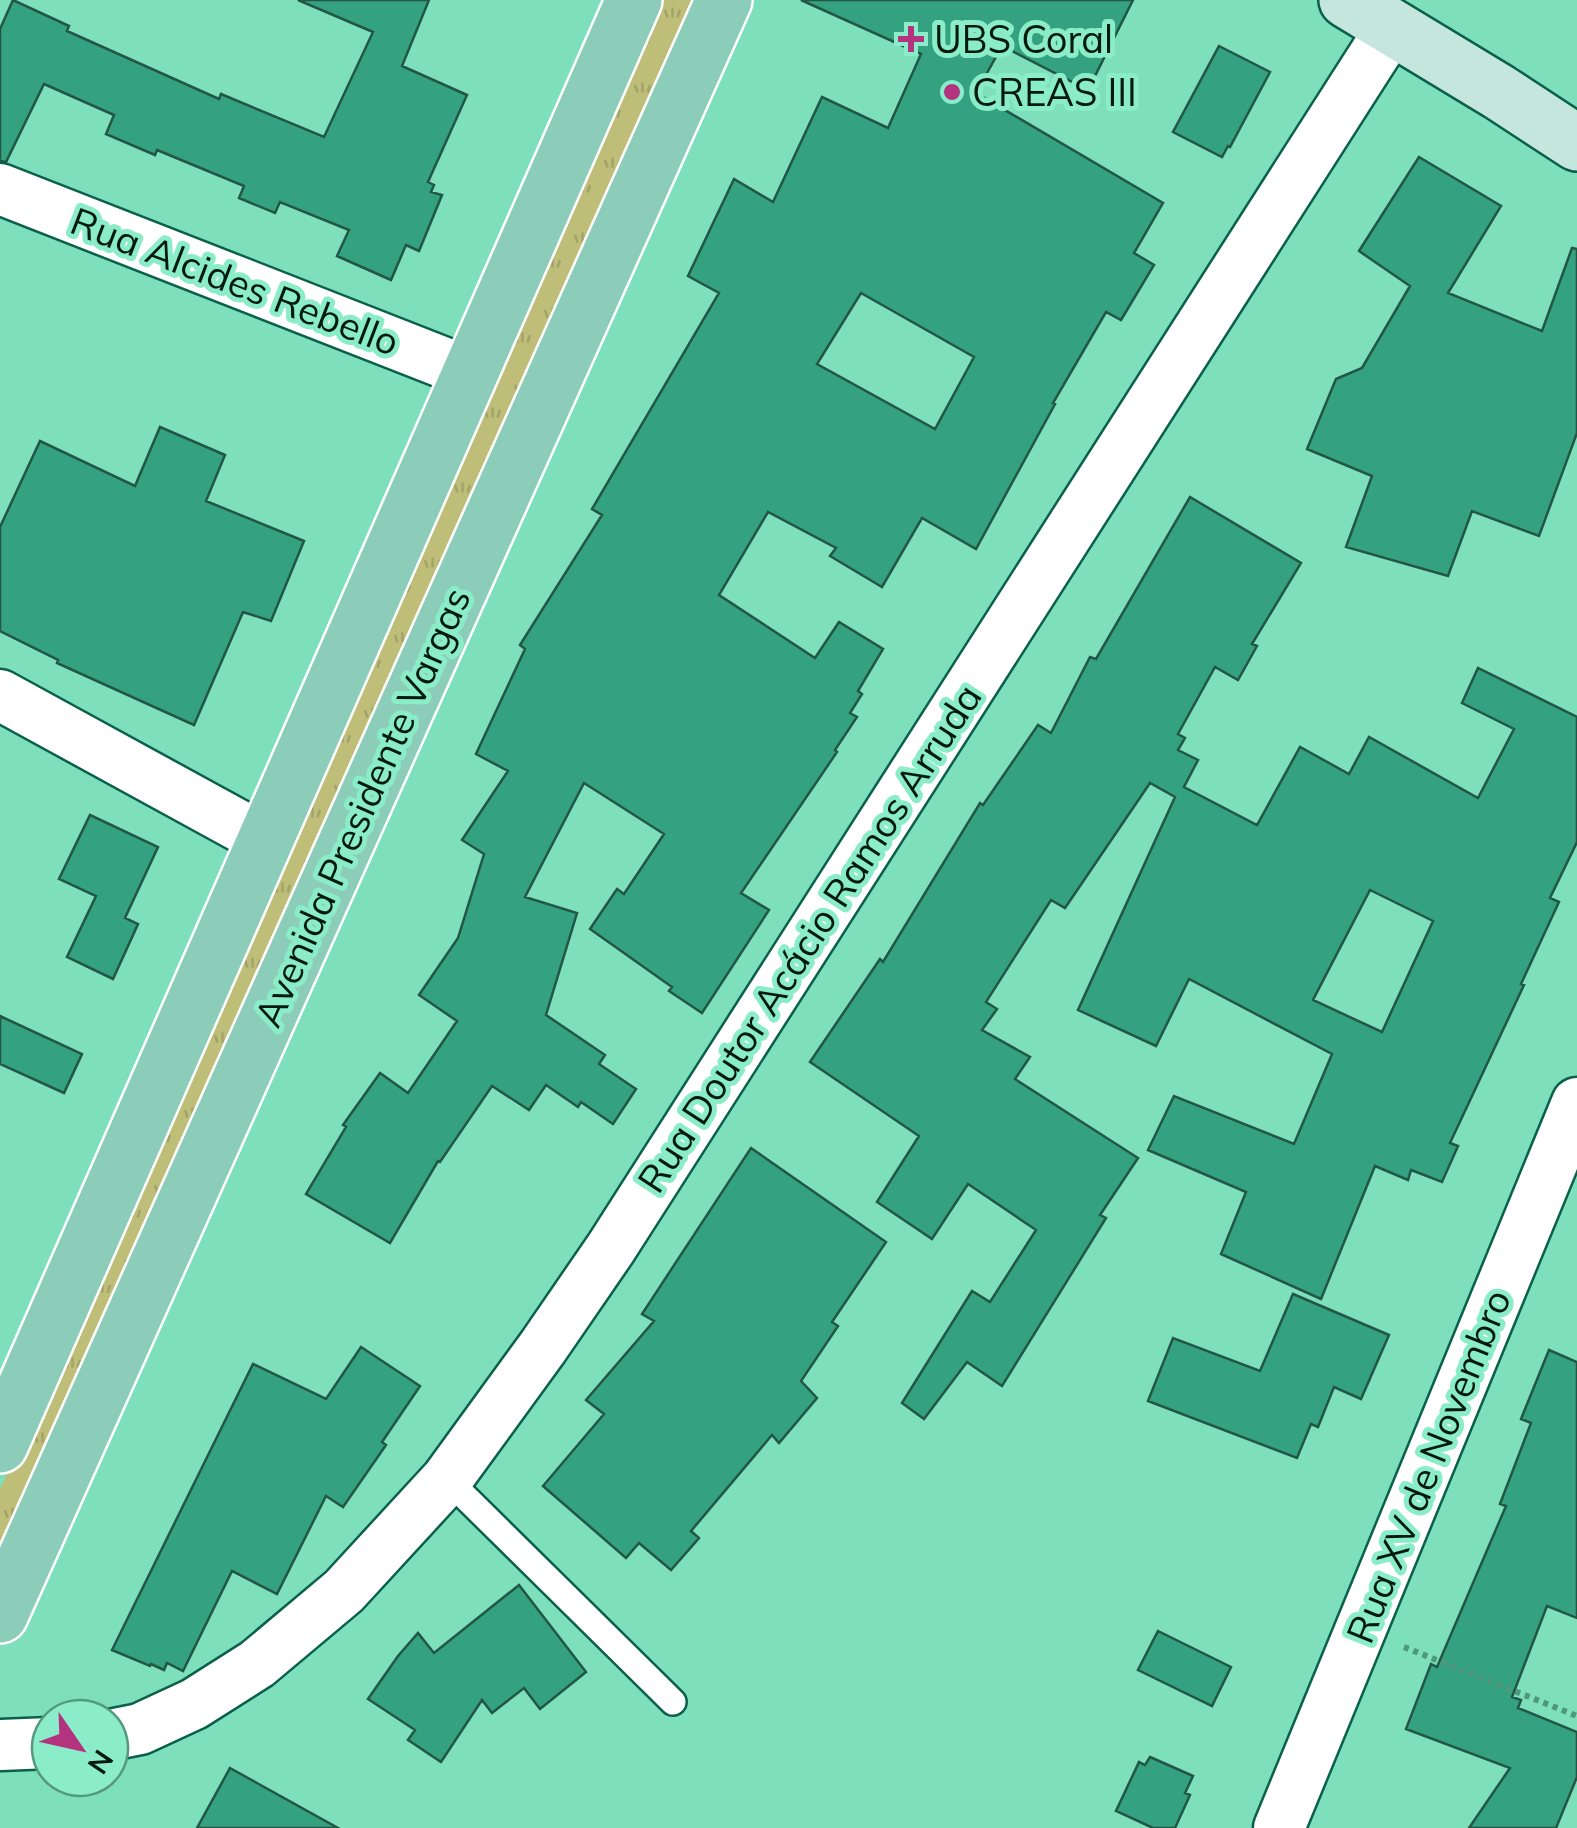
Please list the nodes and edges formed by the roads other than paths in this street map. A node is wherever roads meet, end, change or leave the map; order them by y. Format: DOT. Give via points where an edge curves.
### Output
graph roads {
  1 [pos="634,0"];
  2 [pos="724,0"];
  3 [pos="1370,14"];
  4 [pos="1577,143"];
  5 [pos="0,189"];
  6 [pos="470,373"];
  7 [pos="0,696"];
  8 [pos="265,840"];
  9 [pos="1577,1103"];
  10 [pos="0,1445"];
  11 [pos="448,1479"];
  12 [pos="0,1615"];
  13 [pos="673,1702"];
  14 [pos="130,1731"];
  15 [pos="30,1744"];
  16 [pos="0,1745"];
  17 [pos="1280,1828"];
  1 -- 6 [label="main road, Avenida Presidente Vargas"];
  2 -- 12 [label="main road, Avenida Presidente Vargas"];
  3 -- 4 [label="main road"];
  3 -- 11 [label="street, Rua Doutor Acácio Ramos Arruda" via="610,1248"];
  5 -- 6 [label="street, Rua Alcides Rebello"];
  6 -- 8 [label="main road, Avenida Presidente Vargas"];
  7 -- 8 [label="street"];
  8 -- 10 [label="main road, Avenida Presidente Vargas"];
  9 -- 17 [label="street, Rua XV de Novembro"];
  11 -- 13 [label="lane"];
  11 -- 14 [label="street, Rua Doutor Acácio Ramos Arruda" via="344,1591 257,1664 194,1704"];
  15 -- 16 [label="street"];
}
